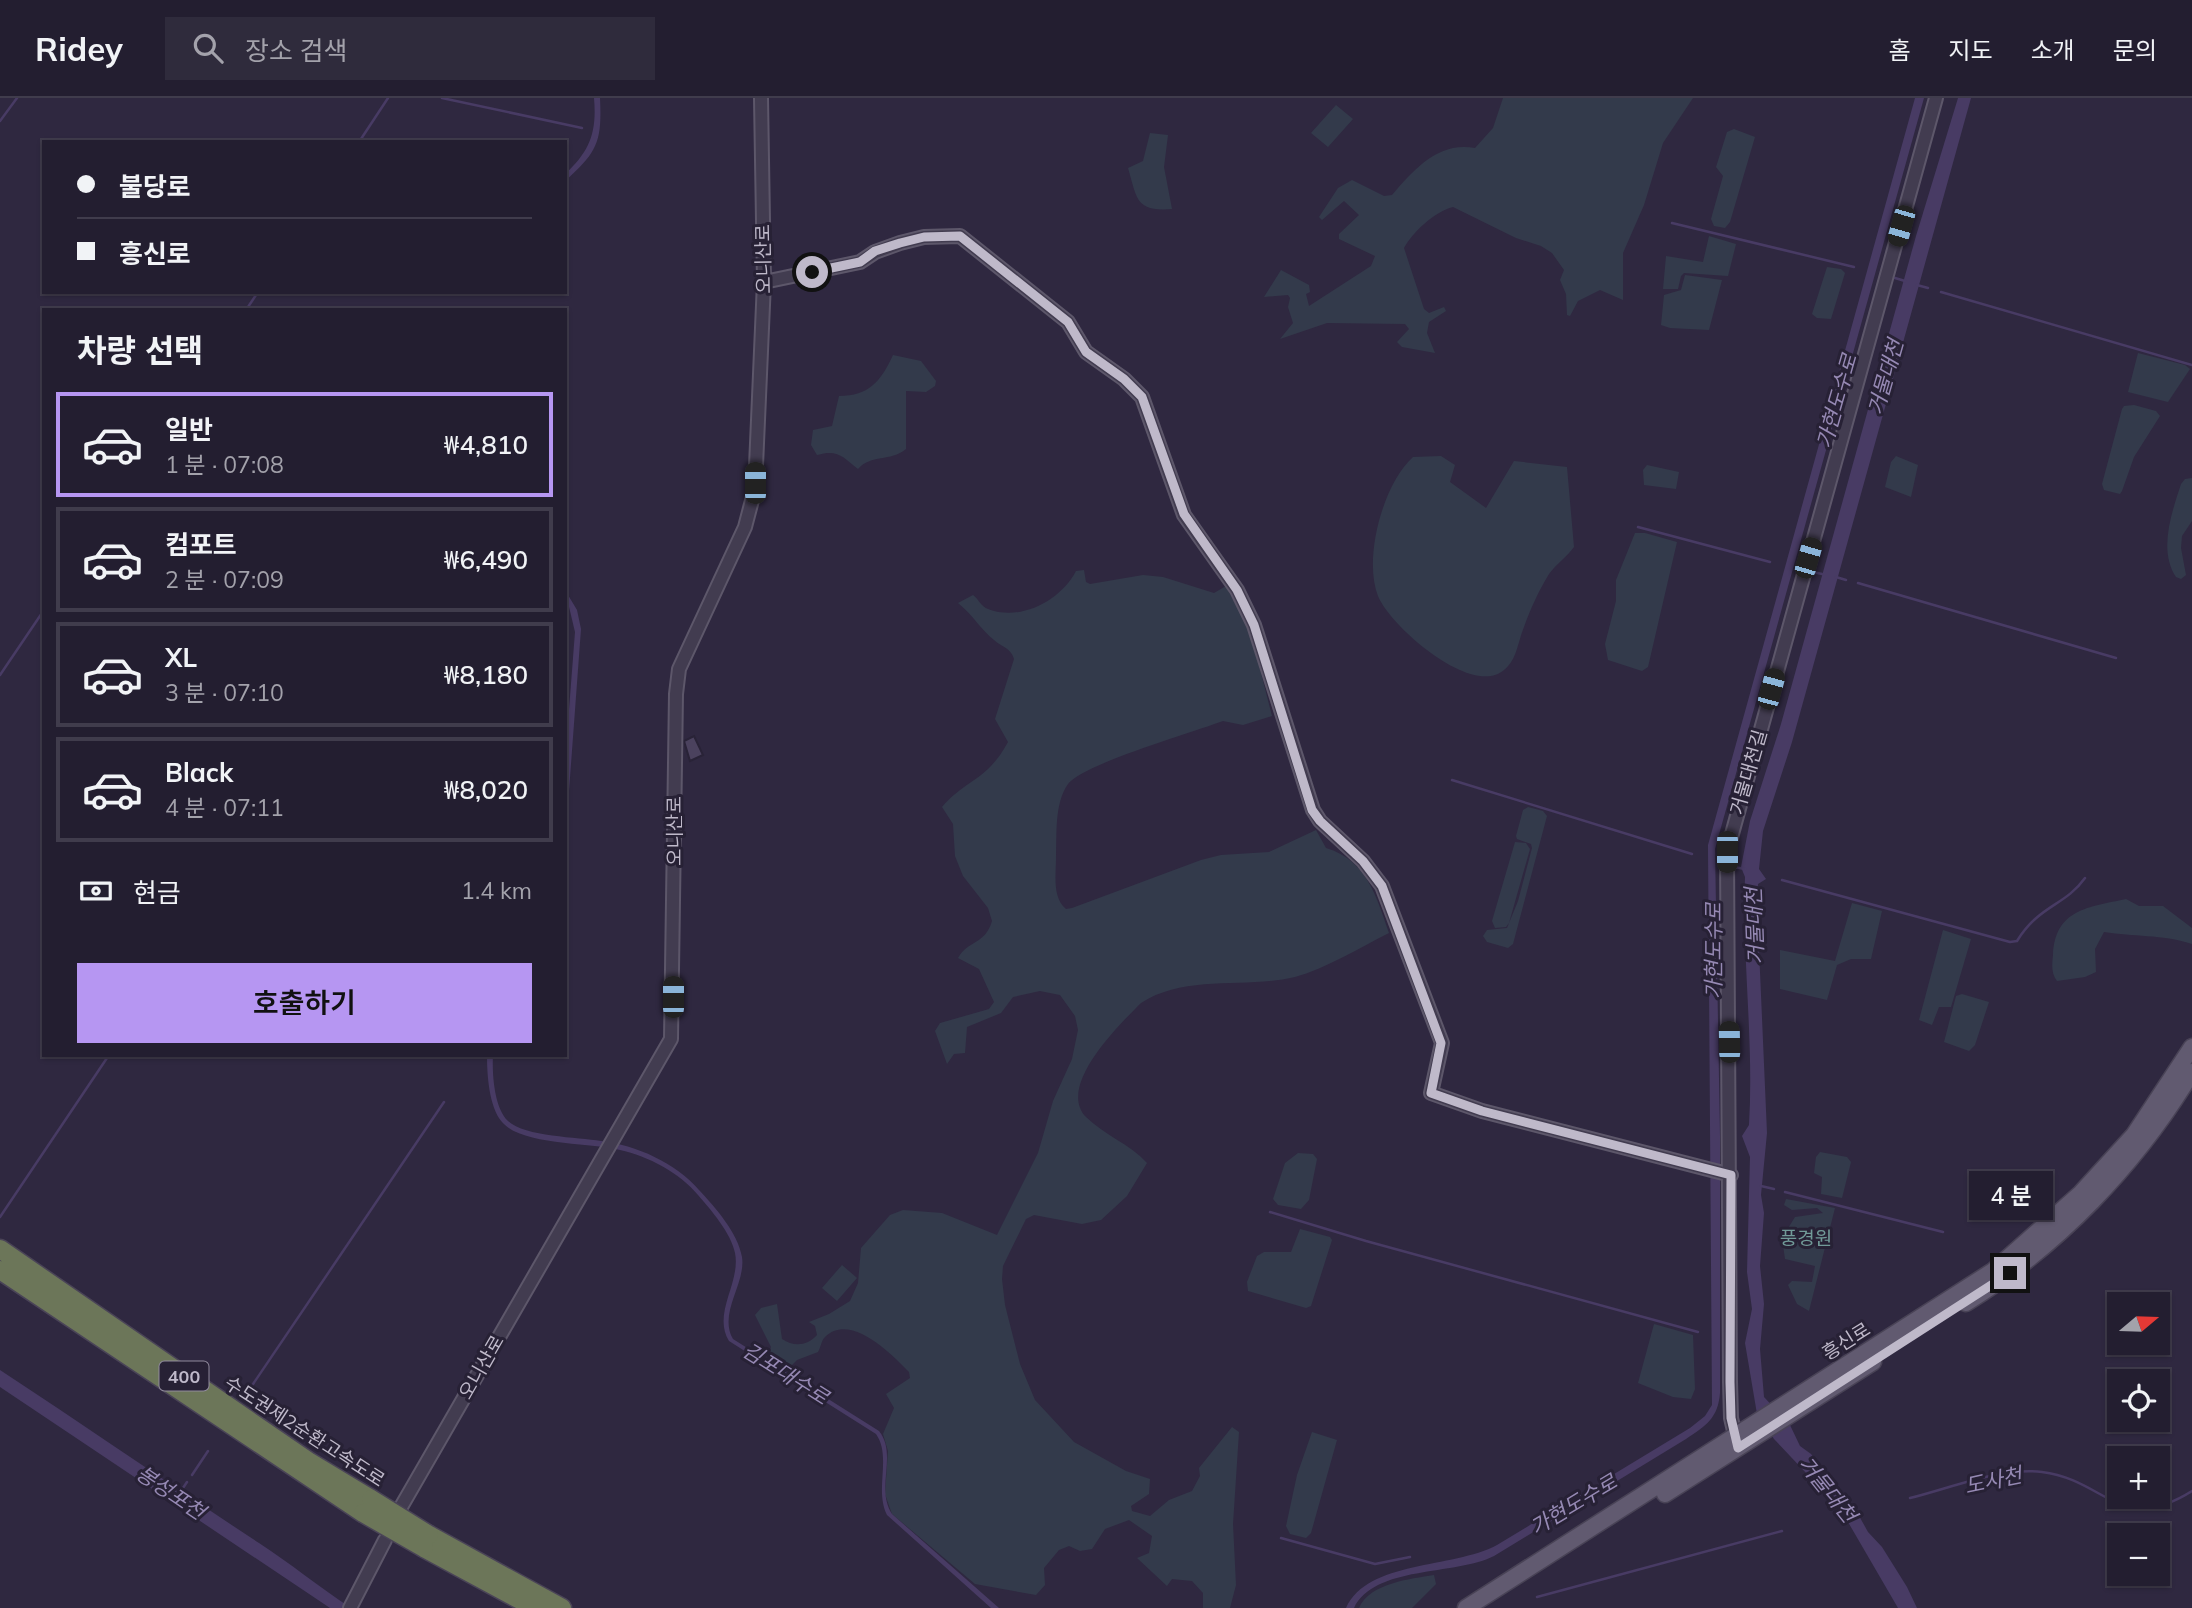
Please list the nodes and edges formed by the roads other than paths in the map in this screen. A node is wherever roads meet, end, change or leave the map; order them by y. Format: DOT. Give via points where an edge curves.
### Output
graph roads {
  1 [pos="761,98"];
  2 [pos="1936,98"];
  3 [pos="764,282"];
  4 [pos="2192,1047"];
  5 [pos="2192,1072"];
  6 [pos="1731,1175"];
  7 [pos="0,1249"];
  8 [pos="0,1270"];
  9 [pos="1789,1409"];
  10 [pos="1736,1443"];
  11 [pos="367,1506"];
  12 [pos="401,1507"];
  13 [pos="385,1540"];
  14 [pos="427,1542"];
  15 [pos="350,1608"];
  16 [pos="535,1608"];
  17 [pos="562,1608"];
  18 [pos="1466,1608"];
  19 [pos="1485,1608"];
  1 -- 3 [label="street, 오니산로"];
  2 -- 6 [label="street, 거물대천길" via="1727,852"];
  3 -- 6 [label="street" via="860,262 875,251 924,237 960,236 1068,322 1086,352 1142,397 1184,514 1237,590 1254,625 1312,810 1382,886 1441,1043 1431,1093 1482,1111"];
  3 -- 12 [label="street, 오니산로" via="751,507 688,647 676,694 671,1039"];
  4 -- 9 [label="main road, 흥신로" via="2134,1135 2020,1250"];
  5 -- 9 [label="main road, 흥신로" via="2144,1142 2050,1242 1996,1284"];
  6 -- 10 [label="street, 거물대천길" via="1730,1382"];
  7 -- 11 [label="highway, 수도권제2순환고속도로 / 400"];
  8 -- 11 [label="highway, 수도권제2순환고속도로 / 400"];
  9 -- 10 [label="main road, 흥신로"];
  10 -- 18 [label="main road, 흥신로"];
  10 -- 19 [label="main road, 흥신로"];
  11 -- 14 [label="highway, 수도권제2순환고속도로 / 400, bridge"];
  13 -- 15 [label="street"];
  14 -- 16 [label="highway, 수도권제2순환고속도로 / 400"];
  14 -- 17 [label="highway, 수도권제2순환고속도로 / 400"];
}
